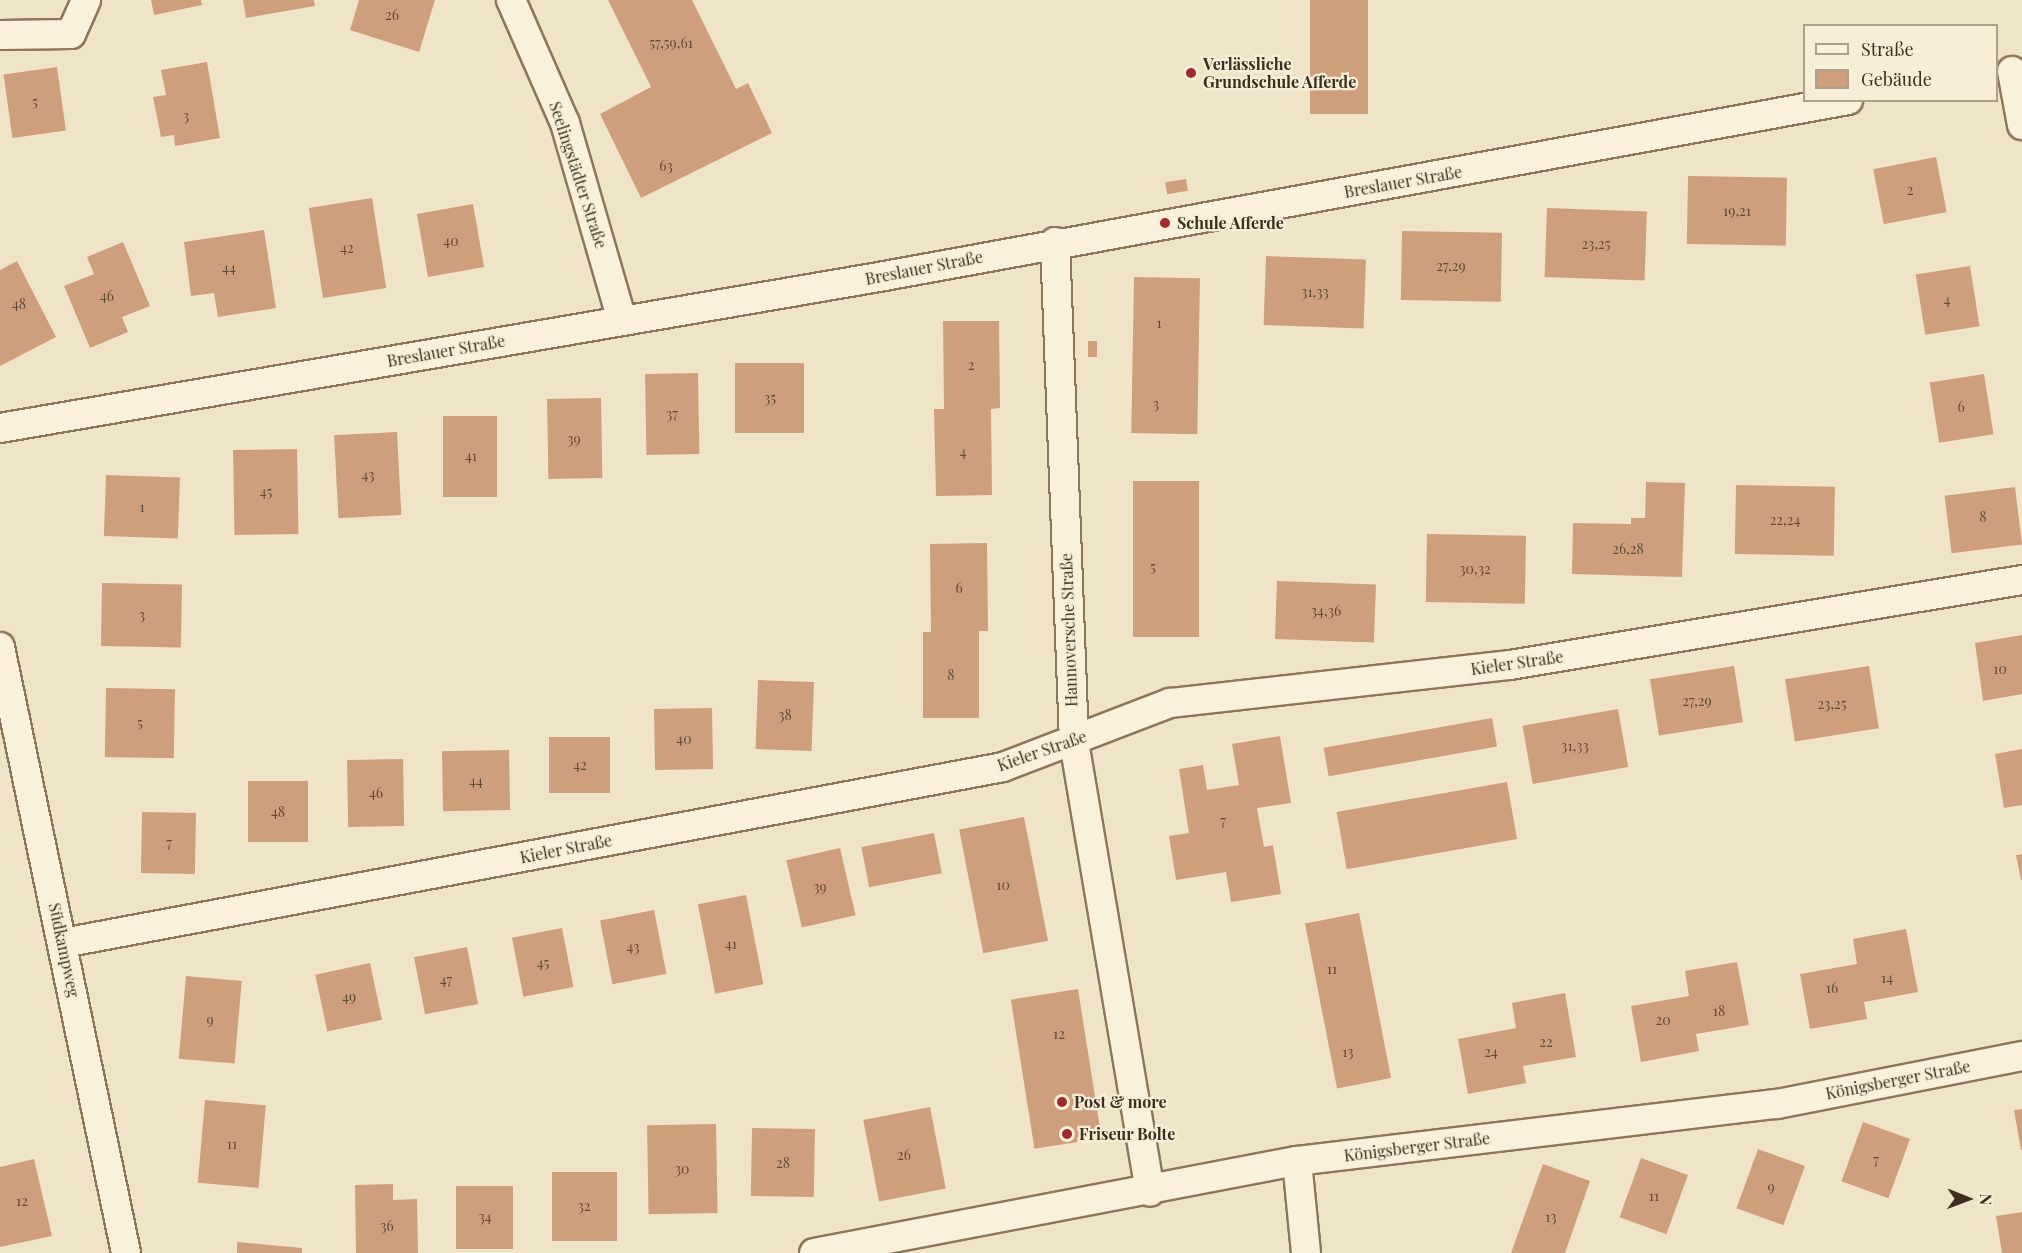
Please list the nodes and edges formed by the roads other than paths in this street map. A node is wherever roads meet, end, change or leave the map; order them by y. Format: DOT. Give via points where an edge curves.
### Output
graph roads {
  1 [pos="86,0"];
  2 [pos="511,0"];
  3 [pos="0,35"];
  4 [pos="2010,71"];
  5 [pos="1837,102"];
  6 [pos="2022,125"];
  7 [pos="1055,242"];
  8 [pos="622,320"];
  9 [pos="0,428"];
  10 [pos="2022,579"];
  11 [pos="0,647"];
  12 [pos="1074,742"];
  13 [pos="63,943"];
  14 [pos="2022,1056"];
  15 [pos="1297,1161"];
  16 [pos="1150,1192"];
  17 [pos="126,1253"];
  18 [pos="814,1253"];
  19 [pos="1306,1253"];
  1 -- 3 [label="street" via="71,34"];
  2 -- 8 [label="street, Seelingstädter Straße" via="565,123"];
  4 -- 6 [label="street"];
  5 -- 7 [label="street, Breslauer Straße"];
  7 -- 8 [label="street, Breslauer Straße"];
  7 -- 12 [label="street, Hannoversche Straße"];
  8 -- 9 [label="street, Breslauer Straße"];
  10 -- 12 [label="street, Kieler Straße" via="1510,665 1170,704"];
  11 -- 13 [label="street, Südkampweg"];
  12 -- 13 [label="street, Kieler Straße" via="1003,767"];
  12 -- 16 [label="street, Hannoversche Straße"];
  13 -- 17 [label="street, Südkampweg"];
  14 -- 15 [label="street, Königsberger Straße" via="1777,1104"];
  15 -- 16 [label="street, Königsberger Straße"];
  15 -- 19 [label="street"];
  16 -- 18 [label="street, Königsberger Straße"];
}
